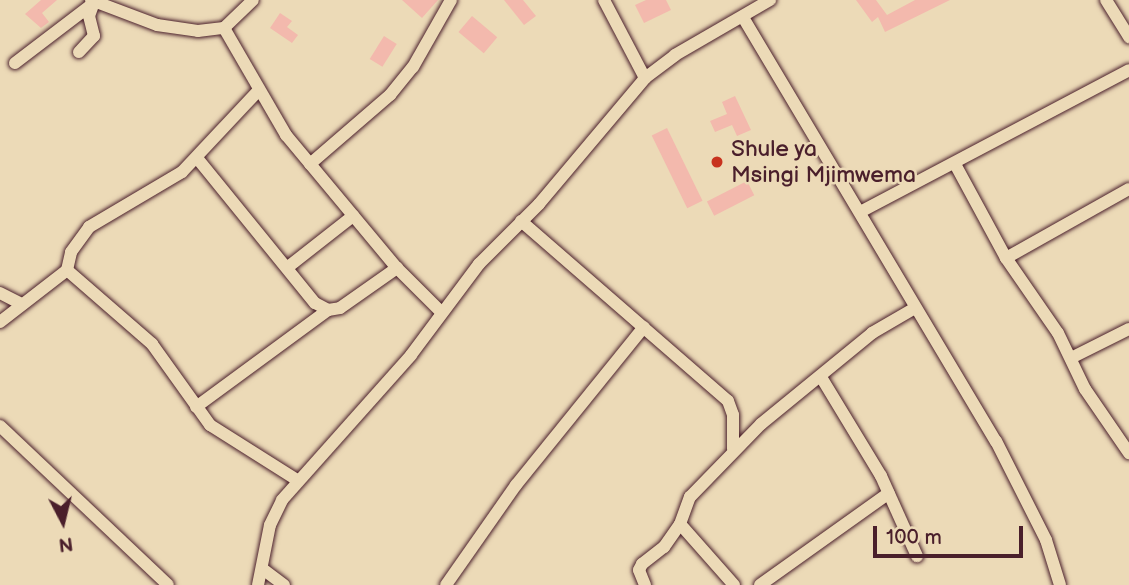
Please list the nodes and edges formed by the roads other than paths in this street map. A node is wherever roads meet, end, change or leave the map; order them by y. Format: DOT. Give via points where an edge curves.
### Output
graph roads {
  1 [pos="253,0"];
  2 [pos="451,0"];
  3 [pos="604,0"];
  4 [pos="745,0"];
  5 [pos="770,0"];
  6 [pos="1106,0"];
  7 [pos="93,1"];
  8 [pos="748,17"];
  9 [pos="224,28"];
  10 [pos="1129,37"];
  11 [pos="79,52"];
  12 [pos="15,63"];
  13 [pos="1129,69"];
  14 [pos="645,78"];
  15 [pos="258,91"];
  16 [pos="197,158"];
  17 [pos="310,164"];
  18 [pos="955,164"];
  19 [pos="1129,189"];
  20 [pos="862,211"];
  21 [pos="354,216"];
  22 [pos="522,221"];
  23 [pos="1006,258"];
  24 [pos="288,267"];
  25 [pos="397,268"];
  26 [pos="67,270"];
  27 [pos="0,293"];
  28 [pos="22,304"];
  29 [pos="915,309"];
  30 [pos="328,310"];
  31 [pos="441,312"];
  32 [pos="0,322"];
  33 [pos="644,327"];
  34 [pos="1129,329"];
  35 [pos="1071,358"];
  36 [pos="821,377"];
  37 [pos="196,407"];
  38 [pos="0,426"];
  39 [pos="733,449"];
  40 [pos="1129,453"];
  41 [pos="297,480"];
  42 [pos="889,494"];
  43 [pos="680,524"];
  44 [pos="916,556"];
  45 [pos="264,570"];
  46 [pos="168,585"];
  47 [pos="258,585"];
  48 [pos="284,585"];
  49 [pos="446,585"];
  50 [pos="645,585"];
  51 [pos="734,585"];
  52 [pos="760,585"];
  53 [pos="1059,585"];
  1 -- 9 [label="street"];
  2 -- 17 [label="street" via="413,67 390,95"];
  3 -- 14 [label="street"];
  4 -- 8 [label="street"];
  5 -- 8 [label="street"];
  6 -- 10 [label="street"];
  7 -- 9 [label="street" via="179,31"];
  7 -- 11 [label="street" via="89,16 94,36"];
  7 -- 12 [label="street"];
  8 -- 14 [label="street" via="675,55"];
  8 -- 20 [label="street"];
  9 -- 15 [label="street"];
  13 -- 18 [label="street"];
  14 -- 22 [label="street"];
  15 -- 16 [label="street"];
  15 -- 17 [label="street"];
  16 -- 24 [label="street"];
  16 -- 26 [label="street" via="182,172 89,227 71,252"];
  17 -- 21 [label="street"];
  18 -- 20 [label="street"];
  18 -- 23 [label="street"];
  19 -- 23 [label="street"];
  20 -- 29 [label="street"];
  21 -- 24 [label="street"];
  21 -- 25 [label="street"];
  22 -- 31 [label="street"];
  22 -- 33 [label="street"];
  23 -- 35 [label="street"];
  24 -- 30 [label="street" via="315,303"];
  25 -- 30 [label="street" via="351,303"];
  25 -- 31 [label="street"];
  26 -- 28 [label="street"];
  26 -- 37 [label="street" via="152,344"];
  27 -- 28 [label="street"];
  28 -- 32 [label="street"];
  29 -- 36 [label="street" via="872,333"];
  29 -- 53 [label="street" via="996,441 1045,540"];
  30 -- 37 [label="street"];
  31 -- 41 [label="street" via="411,355"];
  33 -- 39 [label="street" via="727,401 733,415"];
  33 -- 49 [label="street" via="516,485"];
  34 -- 35 [label="street"];
  35 -- 40 [label="street" via="1085,389"];
  36 -- 39 [label="street"];
  36 -- 42 [label="street"];
  37 -- 41 [label="street" via="222,434"];
  38 -- 46 [label="street"];
  39 -- 43 [label="street" via="690,496"];
  41 -- 45 [label="street" via="274,514"];
  42 -- 44 [label="street"];
  42 -- 52 [label="street"];
  43 -- 50 [label="street" via="664,547 642,564 639,570"];
  43 -- 51 [label="street"];
  45 -- 47 [label="street"];
  45 -- 48 [label="street"];
}
